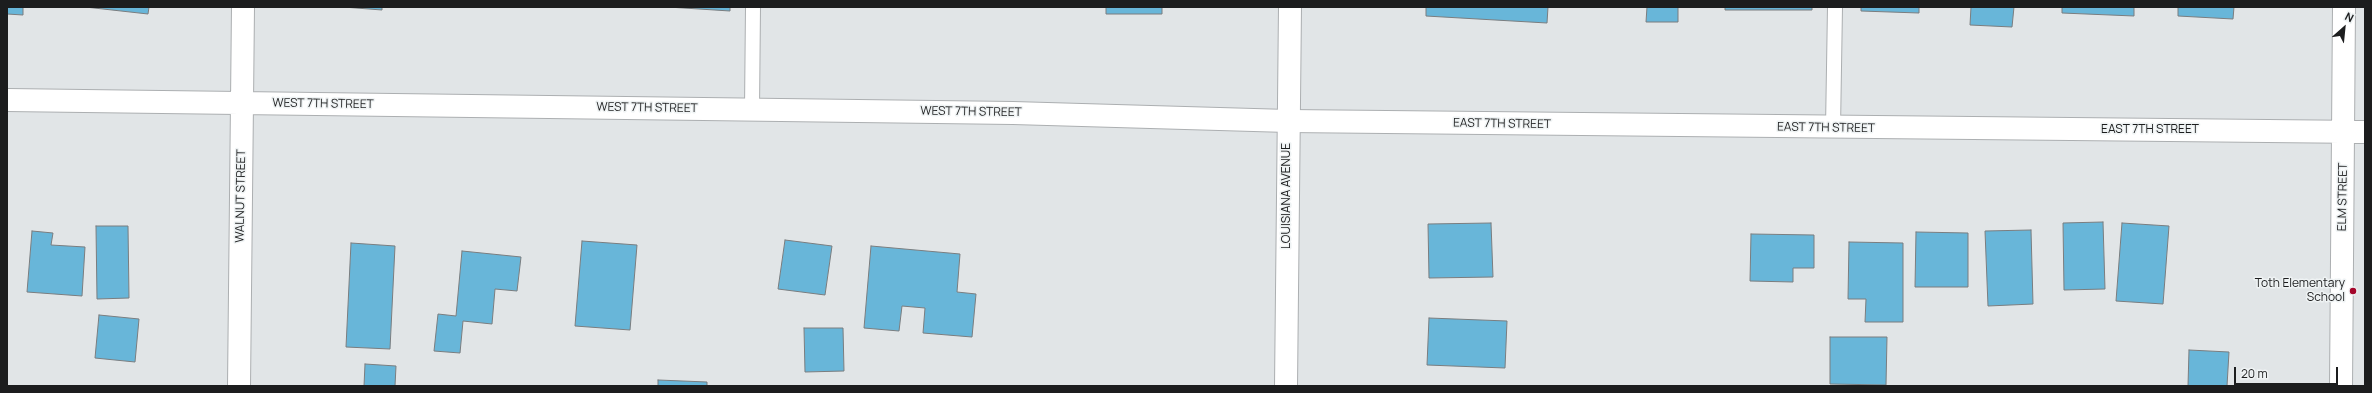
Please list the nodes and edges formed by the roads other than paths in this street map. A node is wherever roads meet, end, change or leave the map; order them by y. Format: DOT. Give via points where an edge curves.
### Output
graph roads {
  1 [pos="242,7"];
  2 [pos="753,7"];
  3 [pos="1290,7"];
  4 [pos="1835,7"];
  5 [pos="2344,7"];
  6 [pos="7,100"];
  7 [pos="242,102"];
  8 [pos="752,109"];
  9 [pos="1288,121"];
  10 [pos="1833,128"];
  11 [pos="2354,132"];
  12 [pos="239,386"];
  13 [pos="1286,386"];
  14 [pos="2341,386"];
  1 -- 7 [label="street, WALNUT STREET"];
  2 -- 8 [label="lane"];
  3 -- 9 [label="street, LOUISIANA AVENUE"];
  4 -- 10 [label="lane"];
  5 -- 11 [label="street, ELM STREET"];
  6 -- 7 [label="street, WEST 7TH STREET"];
  7 -- 8 [label="street, WEST 7TH STREET"];
  7 -- 12 [label="street, WALNUT STREET"];
  8 -- 9 [label="street, WEST 7TH STREET"];
  9 -- 10 [label="street, EAST 7TH STREET"];
  9 -- 13 [label="street, LOUISIANA AVENUE"];
  10 -- 11 [label="street, EAST 7TH STREET"];
  11 -- 14 [label="street, ELM STREET"];
}
